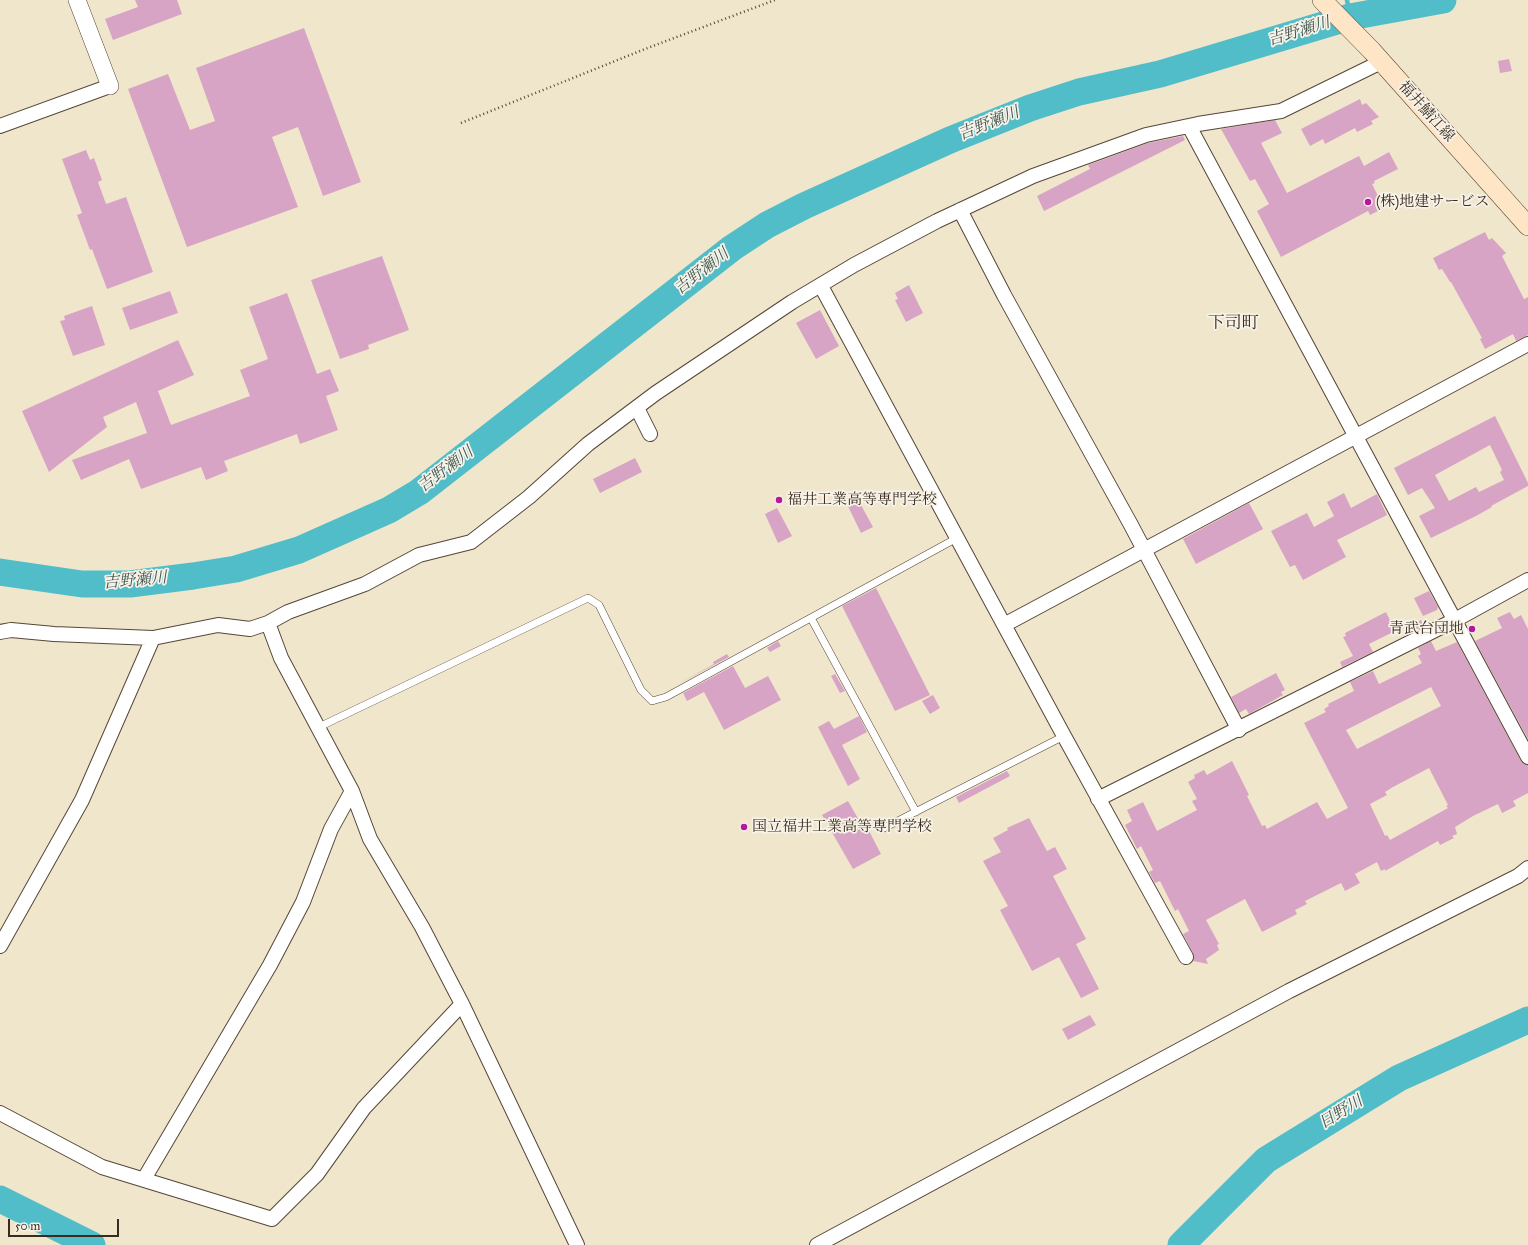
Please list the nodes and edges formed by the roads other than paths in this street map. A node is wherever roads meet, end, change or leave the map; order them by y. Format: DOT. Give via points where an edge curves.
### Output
graph roads {
  1 [pos="77,0"];
  2 [pos="1322,0"];
  3 [pos="1376,56"];
  4 [pos="110,86"];
  5 [pos="0,126"];
  6 [pos="1189,126"];
  7 [pos="960,210"];
  8 [pos="1528,226"];
  9 [pos="821,286"];
  10 [pos="1528,344"];
  11 [pos="637,408"];
  12 [pos="650,434"];
  13 [pos="1356,435"];
  14 [pos="957,538"];
  15 [pos="1142,550"];
  16 [pos="1528,580"];
  17 [pos="811,618"];
  18 [pos="1455,620"];
  19 [pos="268,623"];
  20 [pos="1004,624"];
  21 [pos="0,632"];
  22 [pos="153,638"];
  23 [pos="319,727"];
  24 [pos="1239,730"];
  25 [pos="1064,736"];
  26 [pos="1528,757"];
  27 [pos="352,791"];
  28 [pos="1098,799"];
  29 [pos="916,812"];
  30 [pos="884,828"];
  31 [pos="1528,868"];
  32 [pos="0,946"];
  33 [pos="1186,957"];
  34 [pos="462,1004"];
  35 [pos="0,1113"];
  36 [pos="144,1179"];
  37 [pos="577,1245"];
  38 [pos="818,1245"];
  1 -- 4 [label="street"];
  2 -- 3 [label="main road, 福井鯖江線"];
  3 -- 6 [label="street" via="1281,111"];
  3 -- 8 [label="main road, 福井鯖江線"];
  4 -- 5 [label="street"];
  6 -- 7 [label="street" via="1146,135 1033,176"];
  6 -- 13 [label="street"];
  7 -- 9 [label="street" via="854,265"];
  7 -- 15 [label="street" via="1131,525"];
  9 -- 11 [label="street" via="792,302"];
  9 -- 14 [label="street"];
  10 -- 13 [label="street"];
  11 -- 12 [label="street"];
  11 -- 19 [label="street" via="588,444 529,497 471,542 419,556 365,584 288,612"];
  13 -- 15 [label="street"];
  13 -- 18 [label="street"];
  14 -- 17 [label="lane"];
  14 -- 20 [label="street"];
  15 -- 20 [label="street"];
  15 -- 24 [label="street"];
  16 -- 18 [label="street"];
  17 -- 23 [label="lane" via="666,697 652,701 640,690 599,605 588,598"];
  17 -- 29 [label="lane"];
  18 -- 24 [label="street" via="1359,666"];
  18 -- 26 [label="street"];
  19 -- 22 [label="street" via="250,629 218,625"];
  19 -- 23 [label="street" via="281,658"];
  20 -- 25 [label="street"];
  21 -- 22 [label="street" via="11,630"];
  22 -- 32 [label="street" via="82,800"];
  23 -- 27 [label="street"];
  24 -- 28 [label="street"];
  25 -- 28 [label="street"];
  25 -- 29 [label="lane"];
  27 -- 34 [label="street" via="370,839 422,927"];
  27 -- 36 [label="street" via="331,829 303,902 270,965"];
  28 -- 33 [label="street"];
  29 -- 30 [label="lane"];
  31 -- 38 [label="street" via="1518,876 1289,990"];
  34 -- 36 [label="street" via="364,1108 317,1174 272,1219"];
  34 -- 37 [label="street"];
  35 -- 36 [label="street" via="102,1167"];
}
